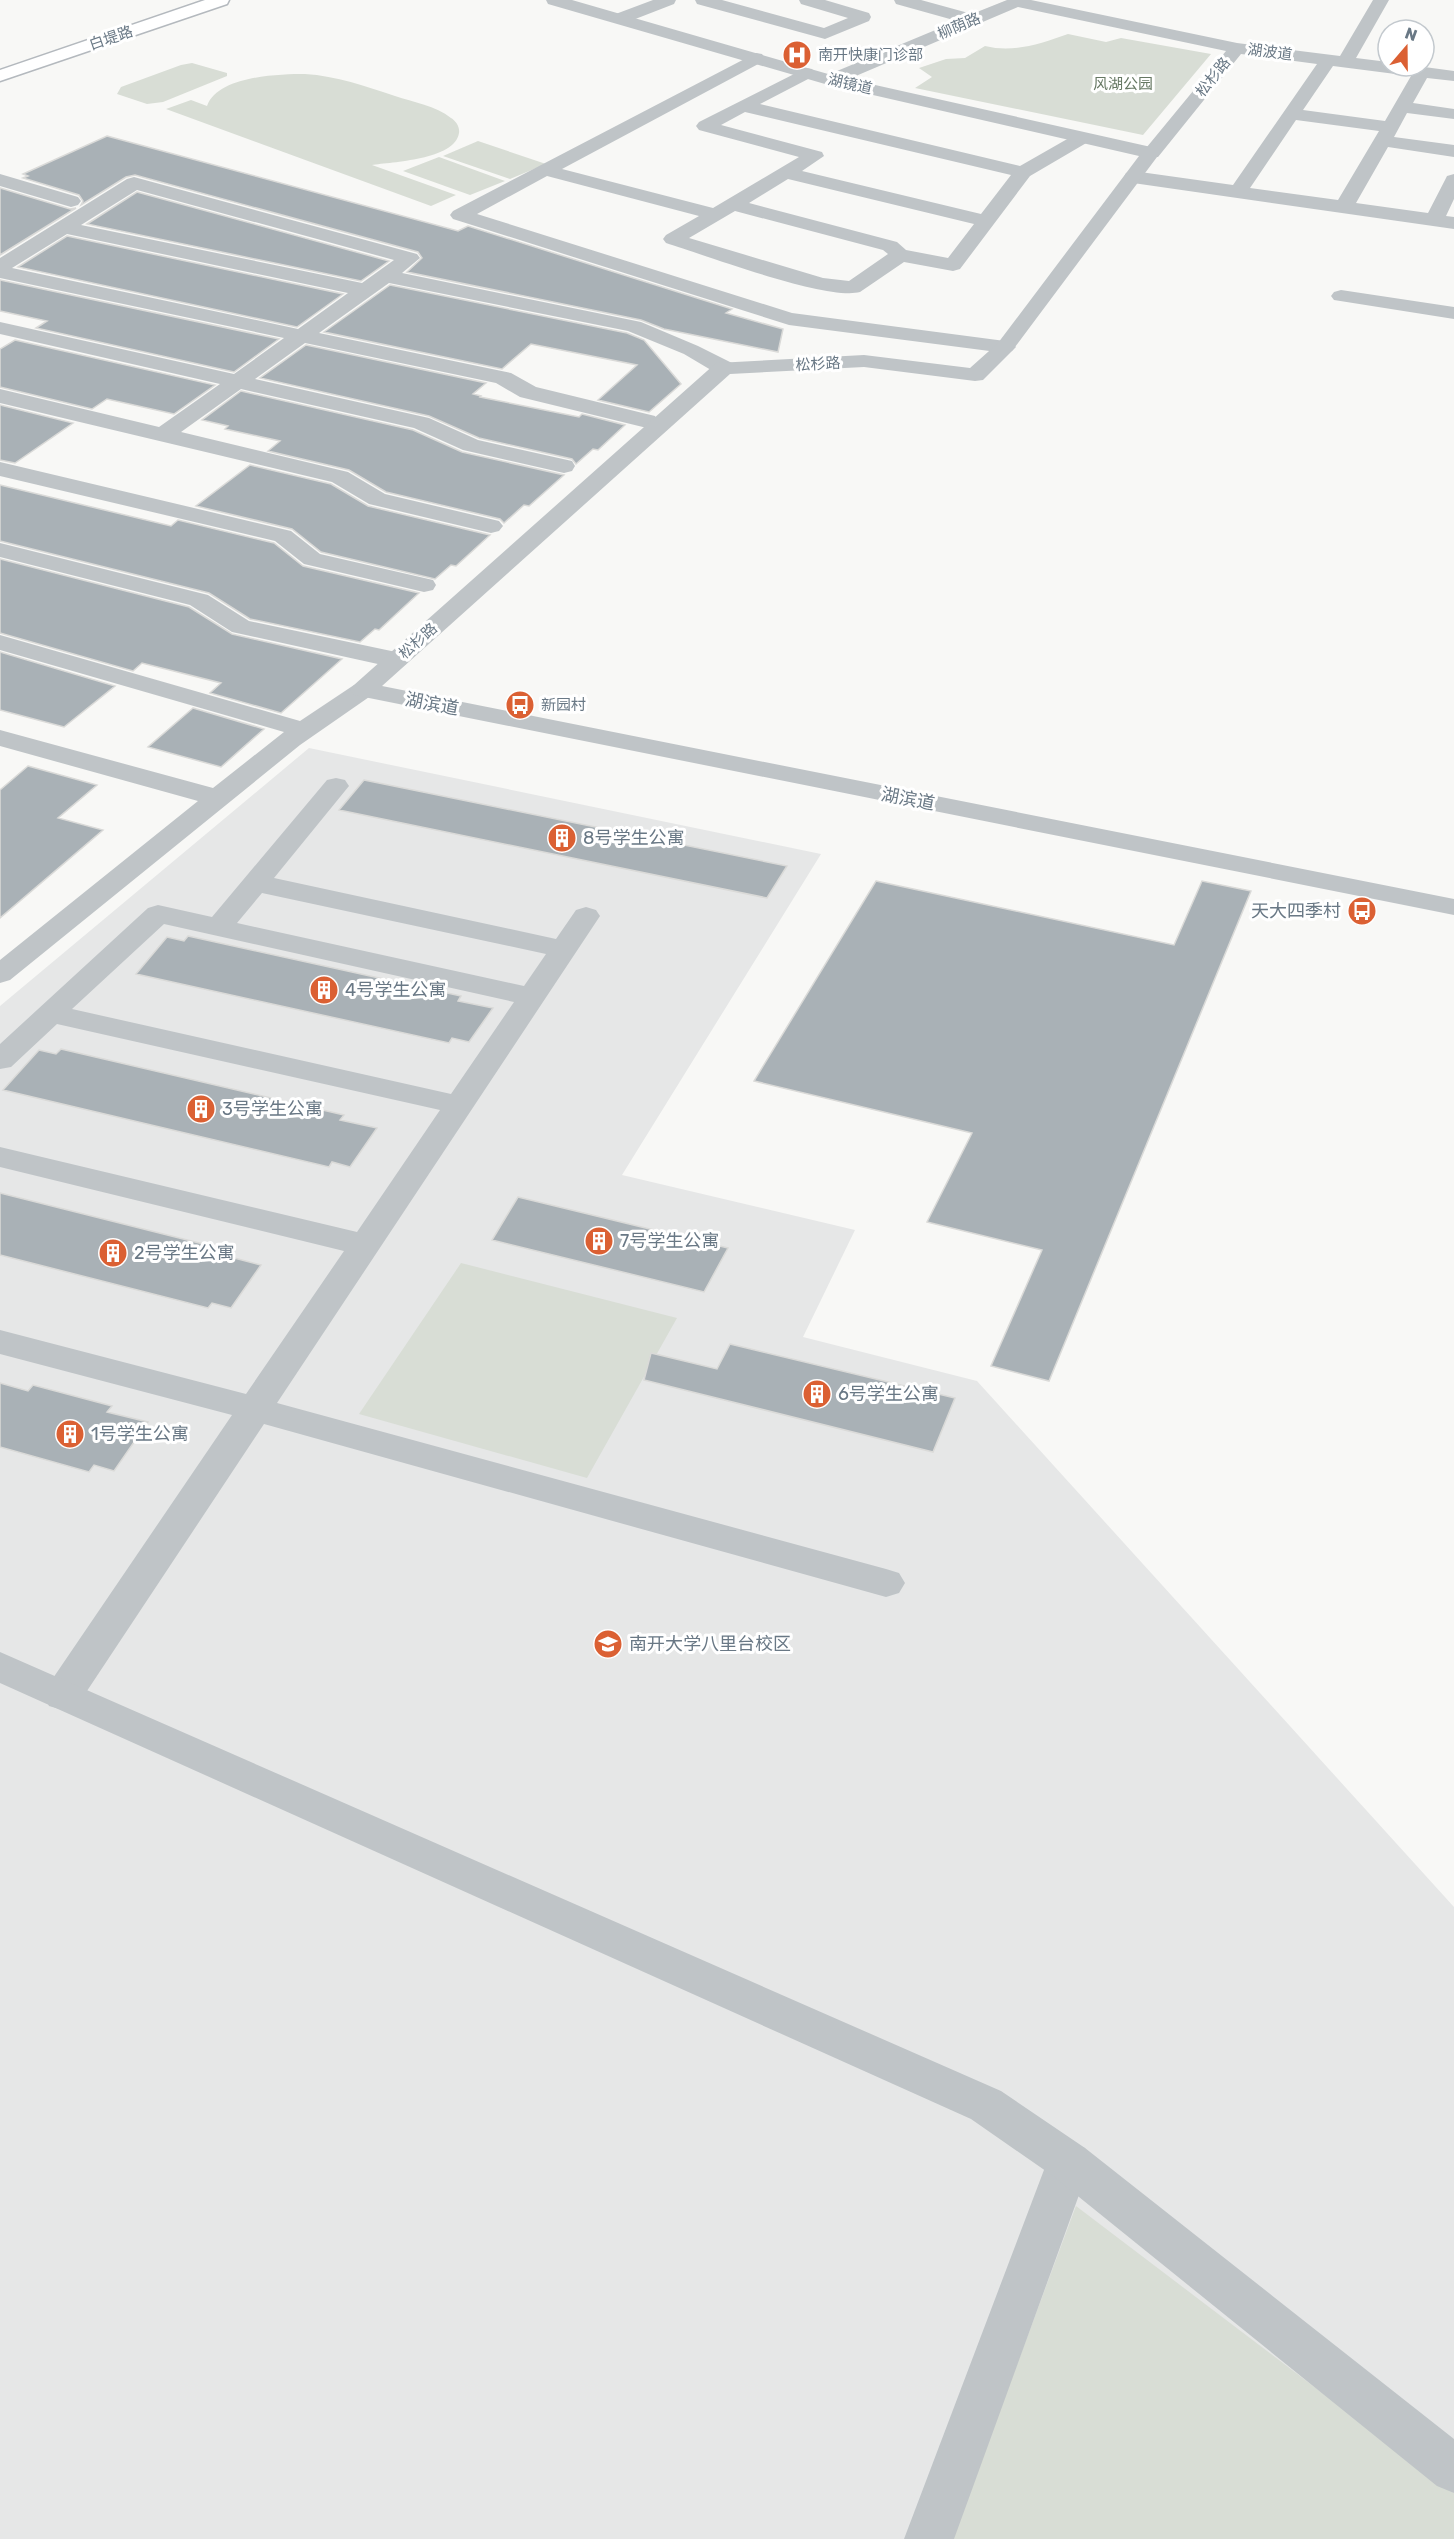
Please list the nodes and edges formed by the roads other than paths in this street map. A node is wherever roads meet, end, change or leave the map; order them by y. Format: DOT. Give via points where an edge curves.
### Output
graph roads {
  1 [pos="178,0"];
  2 [pos="221,0"];
  3 [pos="554,0"];
  4 [pos="668,0"];
  5 [pos="703,0"];
  6 [pos="807,0"];
  7 [pos="902,0"];
  8 [pos="1382,0"];
  9 [pos="1019,1"];
  10 [pos="619,19"];
  11 [pos="974,20"];
  12 [pos="1237,48"];
  13 [pos="756,58"];
  14 [pos="0,60"];
  15 [pos="1336,61"];
  16 [pos="1376,66"];
  17 [pos="806,73"];
  18 [pos="1436,74"];
  19 [pos="0,76"];
  20 [pos="1454,76"];
  21 [pos="1419,78"];
  22 [pos="831,80"];
  23 [pos="743,106"];
  24 [pos="1402,107"];
  25 [pos="1291,114"];
  26 [pos="1454,114"];
  27 [pos="856,133"];
  28 [pos="1386,134"];
  29 [pos="1082,138"];
  30 [pos="1454,151"];
  31 [pos="1150,153"];
  32 [pos="815,156"];
  33 [pos="545,170"];
  34 [pos="1023,172"];
  35 [pos="785,173"];
  36 [pos="1132,177"];
  37 [pos="0,180"];
  38 [pos="1454,180"];
  39 [pos="1238,192"];
  40 [pos="71,201"];
  41 [pos="1344,207"];
  42 [pos="724,209"];
  43 [pos="1434,220"];
  44 [pos="986,221"];
  45 [pos="1454,223"];
  46 [pos="63,227"];
  47 [pos="900,255"];
  48 [pos="0,267"];
  49 [pos="0,272"];
  50 [pos="385,276"];
  51 [pos="365,291"];
  52 [pos="1341,296"];
  53 [pos="1454,313"];
  54 [pos="0,328"];
  55 [pos="302,336"];
  56 [pos="1005,347"];
  57 [pos="724,368"];
  58 [pos="238,382"];
  59 [pos="0,396"];
  60 [pos="647,421"];
  61 [pos="163,435"];
  62 [pos="564,466"];
  63 [pos="0,469"];
  64 [pos="491,526"];
  65 [pos="0,550"];
  66 [pos="424,585"];
  67 [pos="0,642"];
  68 [pos="396,660"];
  69 [pos="363,690"];
  70 [pos="304,730"];
  71 [pos="0,738"];
  72 [pos="336,786"];
  73 [pos="218,798"];
  74 [pos="256,883"];
  75 [pos="1454,907"];
  76 [pos="586,916"];
  77 [pos="220,926"];
  78 [pos="564,949"];
  79 [pos="0,974"];
  80 [pos="532,997"];
  81 [pos="50,1013"];
  82 [pos="0,1060"];
  83 [pos="459,1105"];
  84 [pos="0,1157"];
  85 [pos="366,1245"];
  86 [pos="0,1342"];
  87 [pos="255,1409"];
  88 [pos="886,1583"];
  89 [pos="0,1667"];
  90 [pos="63,1695"];
  91 [pos="1069,2162"];
  92 [pos="1454,2469"];
  93 [pos="929,2539"];
  1 -- 14 [label="main road, 白堤路"];
  2 -- 19 [label="main road, 白堤路"];
  3 -- 10 [label="street, 湖镜道"];
  4 -- 10 [label="street"];
  5 -- 6 [label="street" via="825,34 863,16"];
  7 -- 11 [label="street"];
  8 -- 15 [label="street"];
  9 -- 11 [label="street, 柳荫路"];
  9 -- 12 [label="street, 湖波道"];
  10 -- 13 [label="street, 湖镜道"];
  11 -- 22 [label="street, 柳荫路"];
  12 -- 15 [label="street, 湖波道"];
  12 -- 31 [label="street, 松杉路"];
  13 -- 17 [label="street, 湖镜道"];
  13 -- 33 [label="street"];
  15 -- 16 [label="street, 湖波道"];
  15 -- 25 [label="street"];
  17 -- 22 [label="street, 湖镜道"];
  17 -- 23 [label="street"];
  18 -- 20 [label="street, 湖波道"];
  21 -- 24 [label="street"];
  22 -- 29 [label="street, 湖镜道"];
  23 -- 27 [label="street"];
  23 -- 32 [label="street" via="705,126"];
  24 -- 26 [label="street"];
  24 -- 28 [label="street"];
  25 -- 28 [label="street"];
  25 -- 39 [label="street"];
  27 -- 32 [label="street"];
  27 -- 34 [label="street"];
  28 -- 30 [label="street"];
  28 -- 41 [label="street"];
  29 -- 31 [label="street, 湖镜道"];
  29 -- 34 [label="street"];
  31 -- 36 [label="street, 松杉路"];
  32 -- 35 [label="street"];
  33 -- 42 [label="street"];
  33 -- 56 [label="street" via="460,215 789,319"];
  34 -- 44 [label="street"];
  35 -- 42 [label="street"];
  35 -- 44 [label="street"];
  36 -- 39 [label="street"];
  36 -- 56 [label="street, 松杉路"];
  37 -- 40 [label="street"];
  38 -- 43 [label="street"];
  39 -- 41 [label="street"];
  41 -- 43 [label="street"];
  42 -- 47 [label="street" via="890,246"];
  42 -- 47 [label="street" via="673,239 821,284 854,288"];
  43 -- 45 [label="street"];
  44 -- 47 [label="street" via="953,265"];
  46 -- 48 [label="street"];
  46 -- 50 [label="street" via="134,183 410,258"];
  46 -- 51 [label="street"];
  49 -- 55 [label="street"];
  50 -- 51 [label="street"];
  50 -- 57 [label="street" via="634,326"];
  51 -- 55 [label="street"];
  52 -- 53 [label="street"];
  54 -- 58 [label="street"];
  55 -- 58 [label="street"];
  55 -- 60 [label="street" via="503,378 528,392"];
  56 -- 57 [label="street, 松杉路" via="975,375 864,361"];
  57 -- 68 [label="street, 松杉路"];
  58 -- 61 [label="street"];
  58 -- 62 [label="street" via="421,423 471,446"];
  59 -- 61 [label="street"];
  61 -- 64 [label="street" via="340,477 377,499"];
  63 -- 66 [label="street" via="283,536 312,559"];
  65 -- 68 [label="street" via="199,600 241,627"];
  67 -- 70 [label="street"];
  68 -- 69 [label="street, 松杉路"];
  69 -- 70 [label="street, 松杉路"];
  69 -- 75 [label="street, 湖滨道"];
  70 -- 73 [label="street, 松杉路"];
  71 -- 73 [label="street"];
  72 -- 74 [label="street"];
  73 -- 79 [label="street, 松杉路"];
  74 -- 77 [label="street"];
  74 -- 78 [label="street"];
  76 -- 78 [label="street"];
  77 -- 80 [label="street"];
  77 -- 81 [label="street" via="158,914"];
  78 -- 80 [label="street"];
  80 -- 83 [label="street"];
  81 -- 82 [label="street"];
  81 -- 83 [label="street"];
  83 -- 85 [label="street"];
  84 -- 85 [label="street"];
  85 -- 87 [label="street"];
  86 -- 87 [label="street"];
  87 -- 88 [label="street"];
  87 -- 90 [label="street"];
  89 -- 90 [label="street"];
  90 -- 91 [label="street" via="986,2106"];
  91 -- 92 [label="street"];
  91 -- 93 [label="street"];
}
